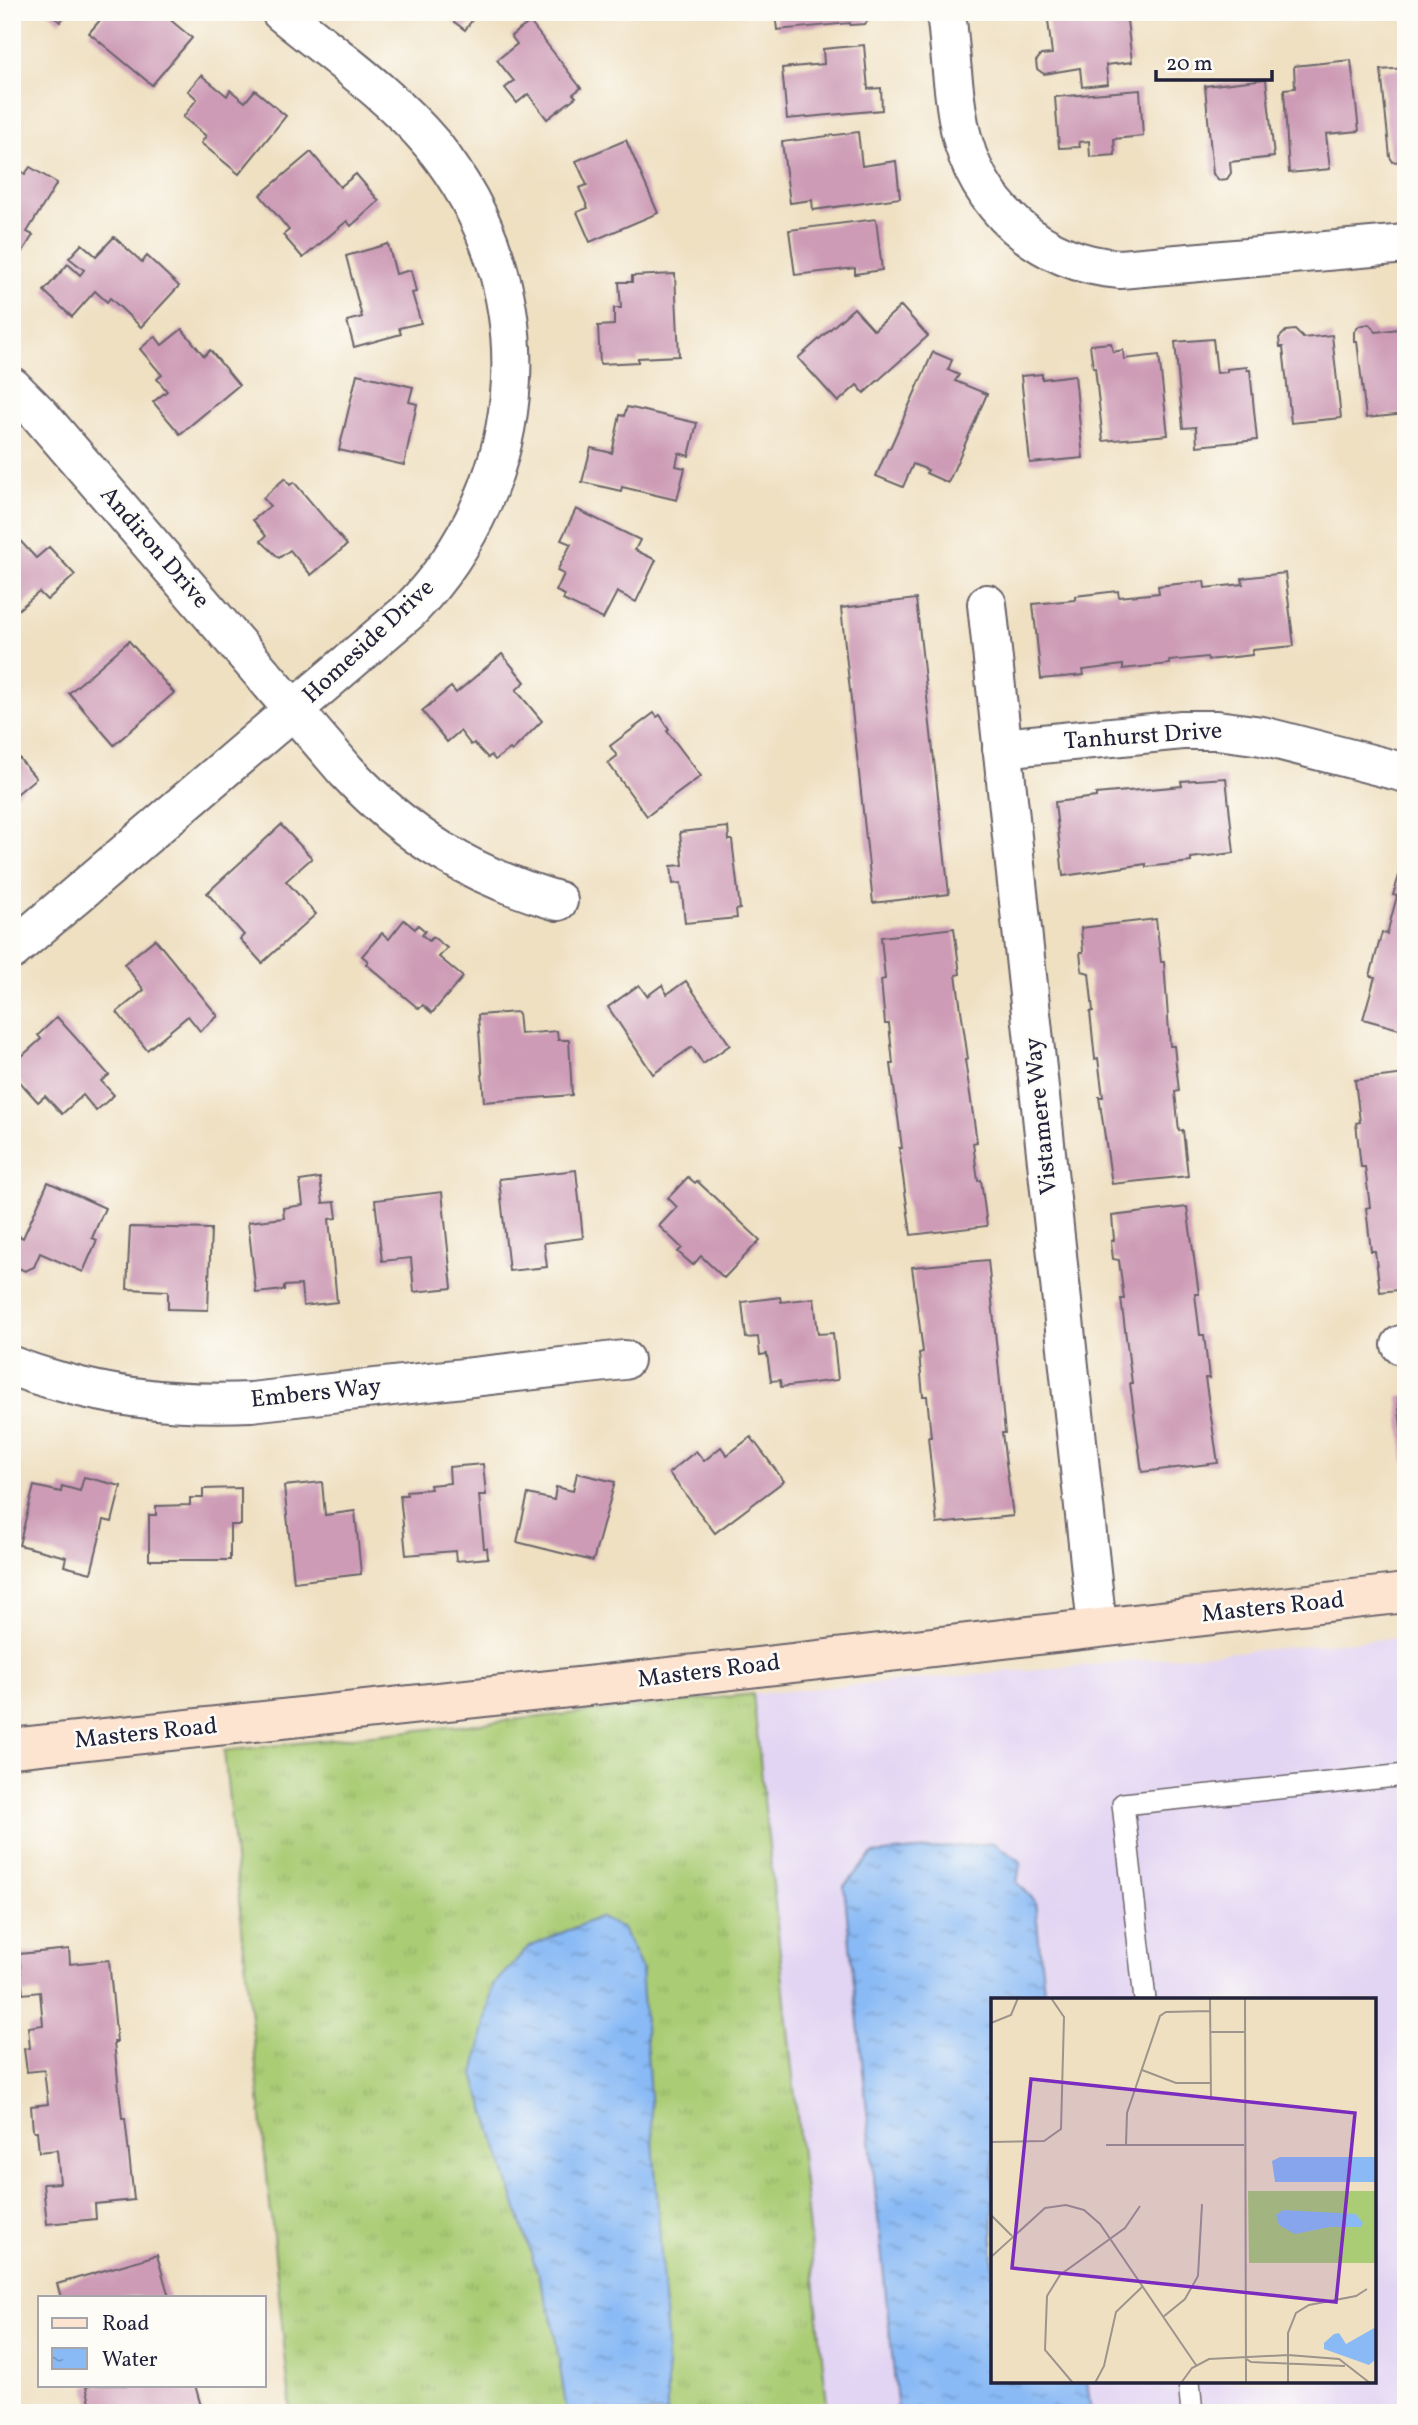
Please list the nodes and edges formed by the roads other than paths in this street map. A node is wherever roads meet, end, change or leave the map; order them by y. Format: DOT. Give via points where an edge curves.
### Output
graph roads {
  1 [pos="281,12"];
  2 [pos="946,12"];
  3 [pos="1406,244"];
  4 [pos="12,387"];
  5 [pos="987,604"];
  6 [pos="294,711"];
  7 [pos="1002,748"];
  8 [pos="1406,773"];
  9 [pos="558,901"];
  10 [pos="12,950"];
  11 [pos="624,1360"];
  12 [pos="12,1366"];
  13 [pos="1406,1593"];
  14 [pos="1097,1627"];
  15 [pos="12,1748"];
  16 [pos="1406,1775"];
  17 [pos="1145,1998"];
  18 [pos="1189,2383"];
  19 [pos="1192,2413"];
  1 -- 6 [label="street, Homeside Drive" via="396,106 431,144 461,187 493,251 507,302 512,355 507,426 473,526 422,598"];
  2 -- 3 [label="street" via="960,128 992,202 1018,230 1073,261 1120,269"];
  4 -- 6 [label="street, Andiron Drive"];
  5 -- 7 [label="street, Vistamere Way"];
  6 -- 9 [label="street, Andiron Drive" via="372,798 416,834 461,864"];
  6 -- 10 [label="street, Homeside Drive"];
  7 -- 8 [label="street, Tanhurst Drive" via="1217,730 1262,736"];
  7 -- 14 [label="street, Vistamere Way"];
  11 -- 12 [label="street, Embers Way" via="213,1404 123,1397"];
  13 -- 14 [label="street, Masters Road"];
  14 -- 15 [label="street, Masters Road"];
  16 -- 17 [label="lane" via="1123,1804"];
  18 -- 19 [label="lane"];
}
